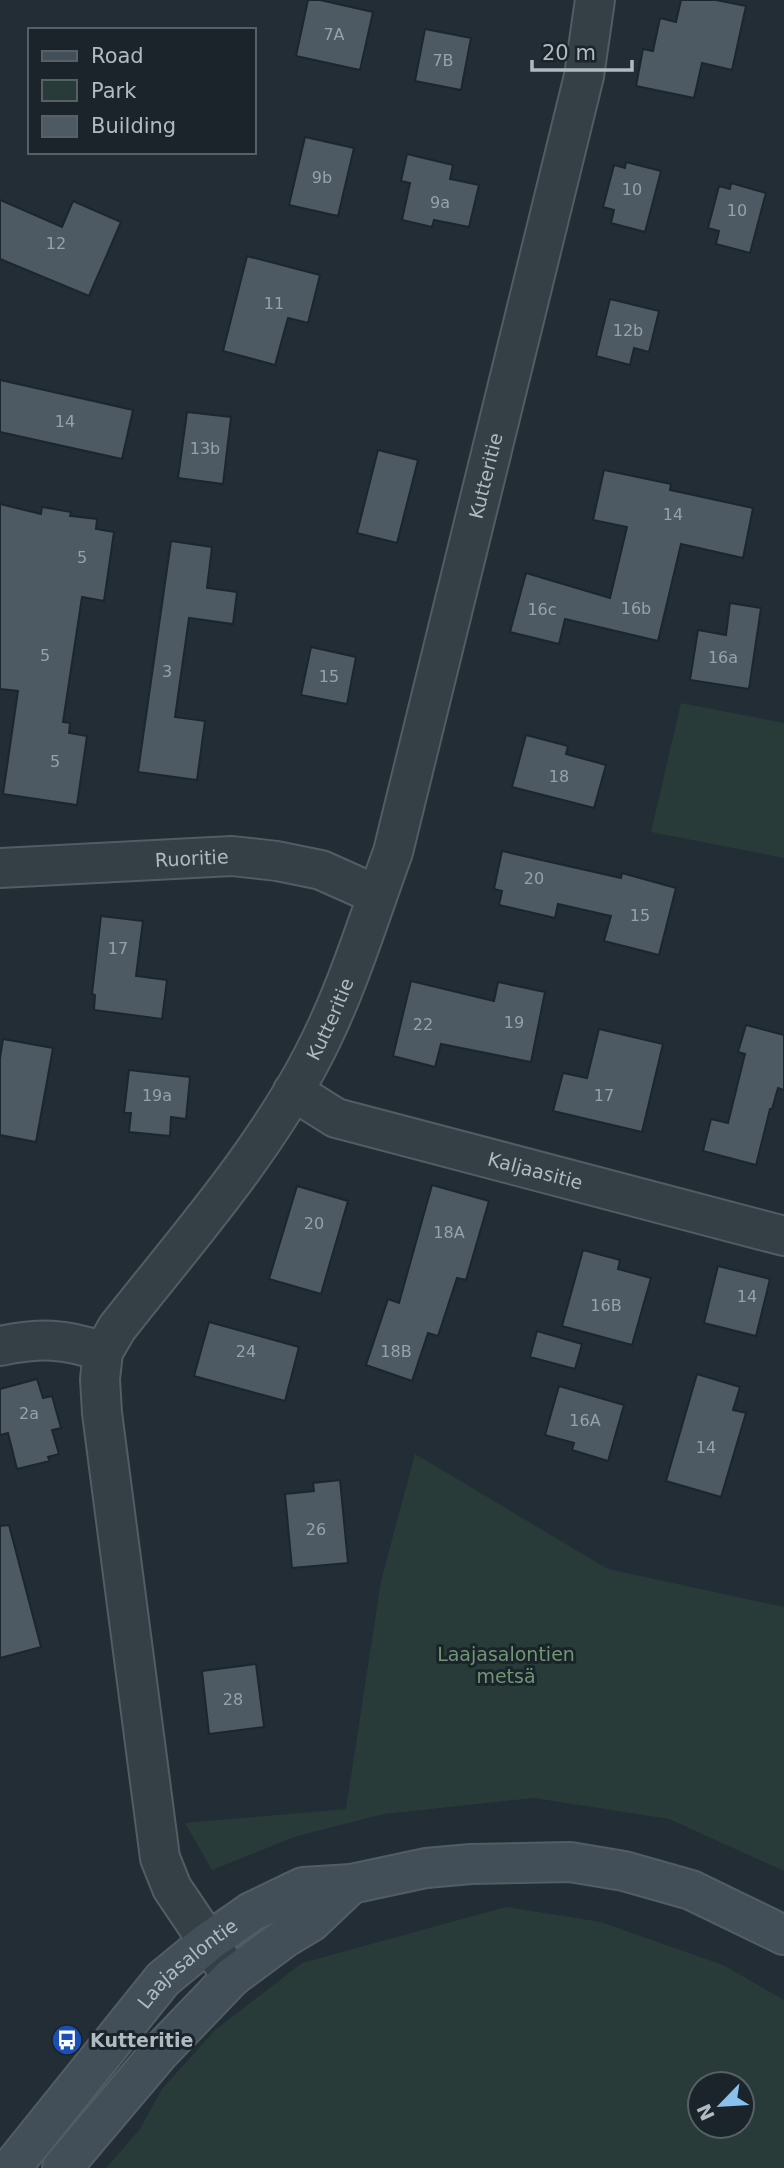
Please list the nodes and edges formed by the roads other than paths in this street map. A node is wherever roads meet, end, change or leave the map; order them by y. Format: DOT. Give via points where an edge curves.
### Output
graph roads {
  1 [pos="596,0"];
  2 [pos="0,868"];
  3 [pos="377,895"];
  4 [pos="293,1091"];
  5 [pos="784,1236"];
  6 [pos="0,1346"];
  7 [pos="103,1352"];
  8 [pos="351,1884"];
  9 [pos="784,1935"];
  10 [pos="208,1942"];
  11 [pos="232,1977"];
  12 [pos="11,2168"];
  13 [pos="62,2168"];
  1 -- 3 [label="street, Kutteritie" via="584,76 396,839"];
  2 -- 3 [label="street, Ruoritie" via="232,856 321,870"];
  3 -- 4 [label="street, Kutteritie" via="333,1014"];
  4 -- 5 [label="street, Kaljaasitie" via="336,1118"];
  4 -- 7 [label="street, Kutteritie" via="240,1171"];
  6 -- 7 [label="street" via="32,1339 60,1340"];
  7 -- 10 [label="street, Kutteritie" via="102,1413 156,1840 172,1888"];
  8 -- 9 [label="main road, Laajasalontie" via="426,1868 570,1862 691,1890"];
  8 -- 10 [label="main road, Laajasalontie" via="303,1887 251,1912"];
  8 -- 11 [label="main road, Laajasalontie" via="311,1922"];
  10 -- 11 [label="street, Kutteritie"];
  10 -- 12 [label="main road, Laajasalontie" via="163,1979"];
  11 -- 13 [label="main road, Laajasalontie" via="160,2052"];
}
